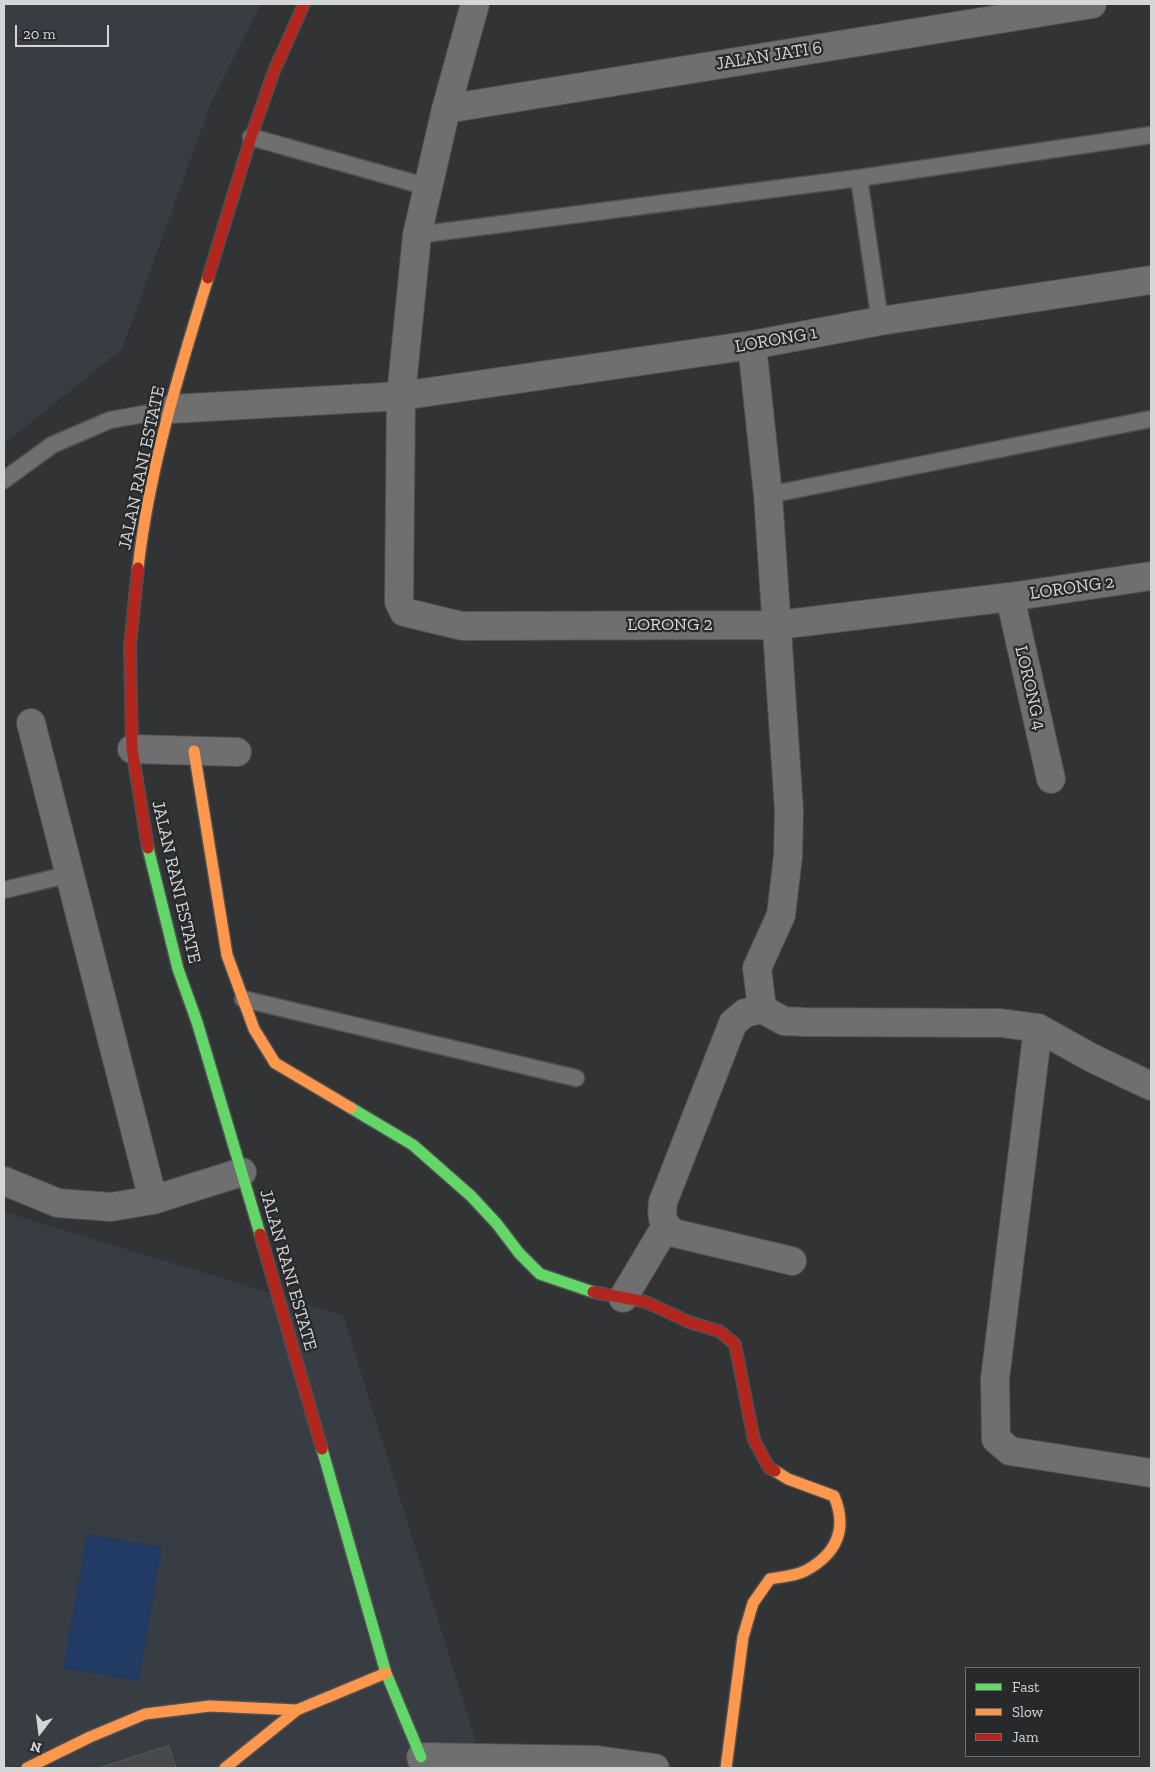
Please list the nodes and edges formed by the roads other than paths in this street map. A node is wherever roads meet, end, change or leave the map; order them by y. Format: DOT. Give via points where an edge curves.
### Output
graph roads {
  1 [pos="304,4"];
  2 [pos="475,4"];
  3 [pos="1092,4"];
  4 [pos="446,109"];
  5 [pos="1151,134"];
  6 [pos="251,137"];
  7 [pos="859,178"];
  8 [pos="428,186"];
  9 [pos="417,235"];
  10 [pos="1151,280"];
  11 [pos="880,321"];
  12 [pos="752,345"];
  13 [pos="401,396"];
  14 [pos="172,409"];
  15 [pos="1151,418"];
  16 [pos="4,480"];
  17 [pos="768,494"];
  18 [pos="1151,576"];
  19 [pos="1010,597"];
  20 [pos="778,625"];
  21 [pos="31,723"];
  22 [pos="132,749"];
  23 [pos="194,751"];
  24 [pos="237,752"];
  25 [pos="1051,779"];
  26 [pos="70,874"];
  27 [pos="4,890"];
  28 [pos="243,999"];
  29 [pos="762,1009"];
  30 [pos="1038,1028"];
  31 [pos="576,1078"];
  32 [pos="1151,1086"];
  33 [pos="242,1172"];
  34 [pos="4,1181"];
  35 [pos="153,1200"];
  36 [pos="666,1226"];
  37 [pos="792,1261"];
  38 [pos="623,1298"];
  39 [pos="1151,1474"];
  40 [pos="386,1672"];
  41 [pos="296,1710"];
  42 [pos="423,1762"];
  43 [pos="27,1768"];
  44 [pos="225,1768"];
  45 [pos="656,1768"];
  46 [pos="726,1768"];
  1 -- 6 [label="street, JALAN RANI ESTATE" via="274,71"];
  2 -- 4 [label="street, LORONG 2"];
  3 -- 4 [label="street, JALAN JATI 6"];
  4 -- 8 [label="street, LORONG 2"];
  5 -- 7 [label="lane"];
  6 -- 8 [label="lane"];
  6 -- 14 [label="street, JALAN RANI ESTATE"];
  7 -- 9 [label="lane"];
  7 -- 11 [label="lane"];
  8 -- 9 [label="street, LORONG 2"];
  9 -- 13 [label="street, LORONG 2"];
  10 -- 11 [label="street, LORONG 1"];
  11 -- 12 [label="street, LORONG 1"];
  12 -- 13 [label="street, LORONG 1"];
  12 -- 17 [label="street"];
  13 -- 14 [label="street, LORONG 1"];
  13 -- 20 [label="street, LORONG 2" via="399,602 404,612 462,626"];
  14 -- 16 [label="lane" via="110,420 52,445"];
  14 -- 22 [label="street, JALAN RANI ESTATE" via="155,472 139,562 130,646"];
  15 -- 17 [label="lane"];
  17 -- 20 [label="street"];
  18 -- 19 [label="street, LORONG 2"];
  19 -- 20 [label="street, LORONG 2"];
  19 -- 25 [label="street, LORONG 4"];
  20 -- 29 [label="street" via="789,811 788,856 781,915 757,968"];
  21 -- 26 [label="street"];
  22 -- 23 [label="street"];
  22 -- 33 [label="street, JALAN RANI ESTATE" via="152,870 178,969 198,1022"];
  23 -- 24 [label="street"];
  23 -- 28 [label="street" via="227,955"];
  26 -- 27 [label="lane"];
  26 -- 35 [label="street"];
  28 -- 31 [label="lane"];
  28 -- 38 [label="street" via="254,1028 274,1063 413,1145 471,1196 540,1274 584,1290"];
  29 -- 30 [label="street" via="784,1021 1001,1023"];
  29 -- 36 [label="street" via="745,1013 733,1023 663,1202 661,1216"];
  30 -- 32 [label="street"];
  30 -- 39 [label="street" via="995,1379 996,1439 1010,1451"];
  33 -- 35 [label="street"];
  33 -- 40 [label="street, JALAN RANI ESTATE"];
  34 -- 35 [label="street" via="58,1202 111,1207"];
  36 -- 37 [label="street" via="674,1233"];
  36 -- 38 [label="street"];
  38 -- 46 [label="street" via="646,1302 689,1322 719,1331 735,1344 754,1440 769,1468 788,1479 834,1496 841,1513 839,1536 830,1552 804,1572 770,1579 754,1603 743,1637"];
  40 -- 41 [label="street"];
  40 -- 42 [label="street, JALAN RANI ESTATE"];
  41 -- 43 [label="street" via="210,1706 145,1714"];
  41 -- 44 [label="street"];
  42 -- 45 [label="street" via="597,1760"];
}
